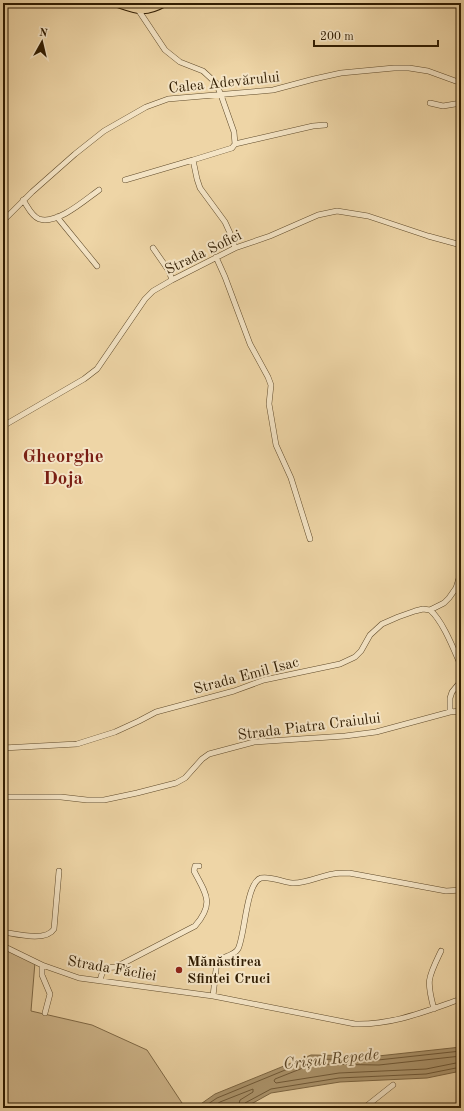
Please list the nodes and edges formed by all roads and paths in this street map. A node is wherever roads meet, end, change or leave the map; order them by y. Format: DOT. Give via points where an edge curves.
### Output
graph roads {
  1 [pos="115,3"];
  2 [pos="165,3"];
  3 [pos="139,11"];
  4 [pos="461,83"];
  5 [pos="221,95"];
  6 [pos="430,103"];
  7 [pos="461,103"];
  8 [pos="325,125"];
  9 [pos="235,144"];
  10 [pos="193,160"];
  11 [pos="125,180"];
  12 [pos="99,190"];
  13 [pos="23,200"];
  14 [pos="57,217"];
  15 [pos="3,221"];
  16 [pos="461,245"];
  17 [pos="152,248"];
  18 [pos="235,248"];
  19 [pos="216,257"];
  20 [pos="97,266"];
  21 [pos="172,280"];
  22 [pos="3,426"];
  23 [pos="310,539"];
  24 [pos="461,572"];
  25 [pos="430,610"];
  26 [pos="461,666"];
  27 [pos="461,681"];
  28 [pos="461,711"];
  29 [pos="450,712"];
  30 [pos="3,748"];
  31 [pos="3,797"];
  32 [pos="199,866"];
  33 [pos="59,870"];
  34 [pos="461,890"];
  35 [pos="3,932"];
  36 [pos="3,946"];
  37 [pos="440,951"];
  38 [pos="42,964"];
  39 [pos="100,981"];
  40 [pos="213,996"];
  41 [pos="461,999"];
  42 [pos="434,1010"];
  43 [pos="44,1013"];
  44 [pos="393,1086"];
  45 [pos="364,1108"];
  1 -- 3 [label="main road"];
  2 -- 3 [label="main road" via="148,11"];
  3 -- 5 [label="street" via="165,50 180,62 203,71 216,83"];
  4 -- 5 [label="street, Calea Adevărului" via="428,71 394,68 341,73 273,90"];
  5 -- 9 [label="street" via="234,132"];
  5 -- 13 [label="street, Calea Adevărului" via="183,96 146,107 104,131"];
  6 -- 7 [label="street" via="443,106"];
  8 -- 9 [label="street"];
  9 -- 10 [label="street" via="232,148"];
  10 -- 11 [label="street"];
  10 -- 18 [label="street" via="200,188 225,222"];
  12 -- 14 [label="street" via="72,210"];
  13 -- 14 [label="street" via="38,219"];
  13 -- 15 [label="street, Calea Adevărului"];
  14 -- 20 [label="street"];
  16 -- 18 [label="street, Strada Sofiei" via="368,216 337,211 318,215"];
  17 -- 21 [label="street" via="169,271"];
  18 -- 19 [label="street, Strada Sofiei"];
  19 -- 21 [label="street, Strada Sofiei"];
  19 -- 23 [label="street" via="250,344 269,381 269,404 276,445 291,478"];
  21 -- 22 [label="street, Strada Sofiei" via="145,299 97,369"];
  24 -- 25 [label="street, Strada Emil Isac" via="450,598"];
  25 -- 26 [label="street" via="452,645"];
  25 -- 30 [label="street, Strada Emil Isac" via="415,611 382,624 370,635 355,657 340,664 264,680 234,691 156,712 115,732 77,744"];
  27 -- 29 [label="street" via="452,692"];
  28 -- 29 [label="street, Strada Piatra Craiului"];
  29 -- 31 [label="street, Strada Piatra Craiului" via="376,732 254,742 209,754 185,778 176,783 104,800"];
  32 -- 39 [label="street" via="195,866 194,870 208,902 202,918 195,926 116,967 104,969"];
  33 -- 35 [label="street" via="52,932 41,936"];
  34 -- 40 [label="street" via="446,891 349,873 293,883 261,878 254,883 238,948 217,961"];
  36 -- 38 [label="street, Strada Făcliei"];
  37 -- 42 [label="street" via="429,977"];
  38 -- 39 [label="street, Strada Făcliei" via="74,977"];
  38 -- 43 [label="street" via="42,975 50,994"];
  39 -- 40 [label="street, Strada Făcliei"];
  40 -- 42 [label="street, Strada Făcliei" via="367,1025"];
  41 -- 42 [label="street, Strada Făcliei"];
  44 -- 45 [label="street"];
}
